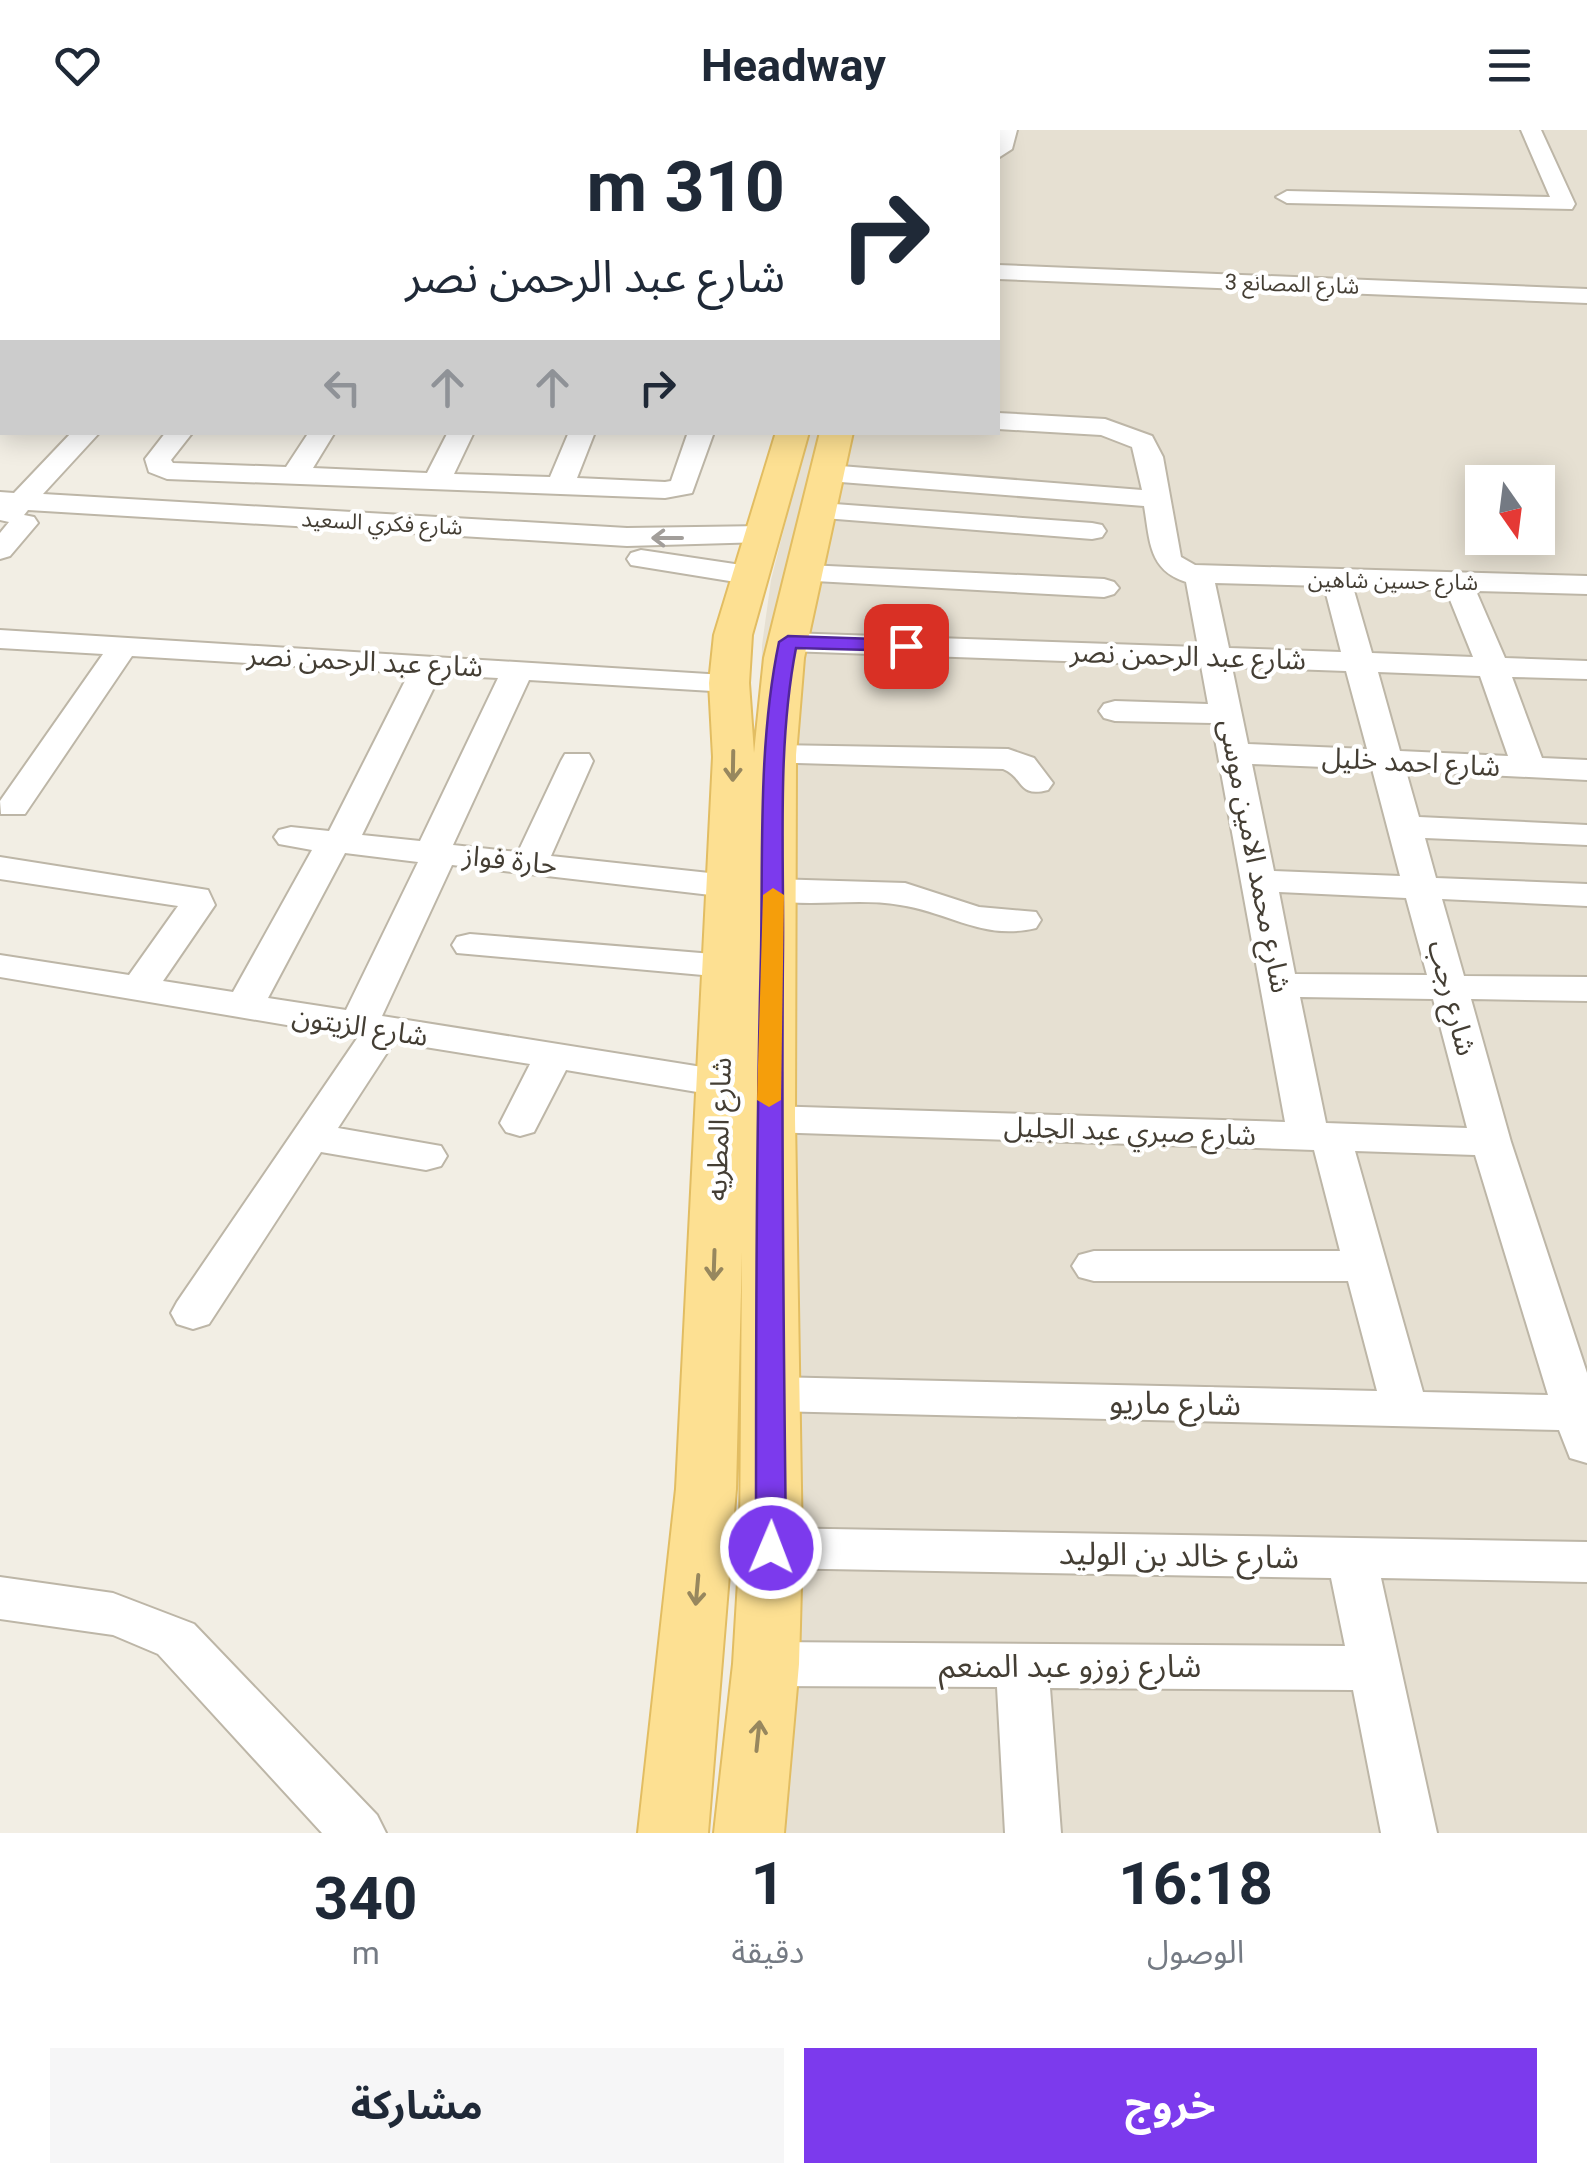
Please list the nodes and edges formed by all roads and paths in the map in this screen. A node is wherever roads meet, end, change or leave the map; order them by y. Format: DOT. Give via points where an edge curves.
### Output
graph roads {
  1 [pos="1520,130"];
  2 [pos="1531,130"];
  3 [pos="1288,197"];
  4 [pos="1560,204"];
  5 [pos="1000,272"];
  6 [pos="1587,296"];
  7 [pos="1000,421"];
  8 [pos="84,435"];
  9 [pos="178,435"];
  10 [pos="320,435"];
  11 [pos="460,435"];
  12 [pos="581,435"];
  13 [pos="700,435"];
  14 [pos="294,476"];
  15 [pos="436,483"];
  16 [pos="1154,486"];
  17 [pos="560,488"];
  18 [pos="819,488"];
  19 [pos="8,520"];
  20 [pos="979,552"];
  21 [pos="1200,576"];
  22 [pos="1337,581"];
  23 [pos="1458,583"];
  24 [pos="1581,585"];
  25 [pos="743,605"];
  26 [pos="1587,615"];
  27 [pos="0,639"];
  28 [pos="789,639"];
  29 [pos="123,646"];
  30 [pos="1218,657"];
  31 [pos="1362,662"];
  32 [pos="429,665"];
  33 [pos="1493,666"];
  34 [pos="518,670"];
  35 [pos="1587,670"];
  36 [pos="1114,712"];
  37 [pos="1228,714"];
  38 [pos="1236,753"];
  39 [pos="775,755"];
  40 [pos="1389,760"];
  41 [pos="577,761"];
  42 [pos="1528,768"];
  43 [pos="1587,770"];
  44 [pos="1036,783"];
  45 [pos="13,807"];
  46 [pos="1406,826"];
  47 [pos="1587,835"];
  48 [pos="291,836"];
  49 [pos="338,842"];
  50 [pos="436,852"];
  51 [pos="530,862"];
  52 [pos="0,868"];
  53 [pos="1260,881"];
  54 [pos="758,882"];
  55 [pos="1422,888"];
  56 [pos="1587,894"];
  57 [pos="1022,920"];
  58 [pos="470,945"];
  59 [pos="0,966"];
  60 [pos="726,966"];
  61 [pos="1280,985"];
  62 [pos="1449,987"];
  63 [pos="138,989"];
  64 [pos="1587,989"];
  65 [pos="244,1007"];
  66 [pos="371,1027"];
  67 [pos="554,1057"];
  68 [pos="721,1083"];
  69 [pos="769,1119"];
  70 [pos="520,1123"];
  71 [pos="1320,1137"];
  72 [pos="310,1138"];
  73 [pos="1492,1142"];
  74 [pos="426,1156"];
  75 [pos="1094,1266"];
  76 [pos="1366,1266"];
  77 [pos="193,1312"];
  78 [pos="773,1394"];
  79 [pos="1404,1409"];
  80 [pos="1582,1429"];
  81 [pos="771,1548"];
  82 [pos="1352,1558"];
  83 [pos="1587,1562"];
  84 [pos="0,1598"];
  85 [pos="766,1664"];
  86 [pos="1022,1666"];
  87 [pos="1375,1668"];
  88 [pos="358,1833"];
  89 [pos="673,1833"];
  90 [pos="749,1833"];
  91 [pos="1033,1833"];
  92 [pos="1409,1833"];
  1 -- 4 [label="street"];
  2 -- 4 [label="street"];
  3 -- 4 [label="street"];
  5 -- 6 [label="street, شارع المصانع 3"];
  7 -- 16 [label="street" via="1120,430 1142,442"];
  8 -- 19 [label="street"];
  9 -- 14 [label="street" via="158,459 168,470"];
  10 -- 14 [label="street"];
  11 -- 15 [label="street"];
  12 -- 17 [label="street"];
  13 -- 17 [label="street" via="682,487"];
  14 -- 15 [label="street"];
  15 -- 17 [label="street"];
  16 -- 18 [label="street"];
  16 -- 21 [label="street" via="1169,563"];
  18 -- 20 [label="street"];
  18 -- 20 [label="street"];
  18 -- 25 [label="main road, شارع المطريه"];
  18 -- 25 [label="main road" via="781,586"];
  18 -- 28 [label="main road, شارع المطريه"];
  19 -- 25 [label="street, شارع فكري السعيد" via="629,558"];
  25 -- 19 [label="street, شارع فكري السعيد, one-way" via="627,537"];
  20 -- 20 [label="street" via="1093,524 1096,588"];
  21 -- 22 [label="street, شارع حسين شاهين"];
  21 -- 30 [label="street, شارع محمد الامين موسى"];
  22 -- 23 [label="street, شارع حسين شاهين"];
  22 -- 31 [label="street, شارع رجب"];
  23 -- 24 [label="street, شارع حسين شاهين"];
  23 -- 33 [label="street"];
  24 -- 26 [label="street"];
  25 -- 28 [label="main road" via="756,631"];
  25 -- 34 [label="street, شارع عبد الرحمن نصر"];
  25 -- 54 [label="main road, شارع المطريه, one-way" via="734,757"];
  27 -- 29 [label="street, شارع عبد الرحمن نصر"];
  28 -- 30 [label="street, شارع عبد الرحمن نصر"];
  28 -- 39 [label="main road, شارع المطريه"];
  29 -- 32 [label="street, شارع عبد الرحمن نصر"];
  29 -- 45 [label="street"];
  30 -- 31 [label="street, شارع عبد الرحمن نصر"];
  30 -- 37 [label="street, شارع محمد الامين موسى"];
  31 -- 33 [label="street, شارع عبد الرحمن نصر"];
  31 -- 40 [label="street, شارع رجب"];
  32 -- 34 [label="street, شارع عبد الرحمن نصر"];
  32 -- 49 [label="street"];
  33 -- 35 [label="street, شارع عبد الرحمن نصر"];
  33 -- 42 [label="street"];
  34 -- 50 [label="street"];
  36 -- 37 [label="street"];
  37 -- 38 [label="street, شارع محمد الامين موسى"];
  38 -- 40 [label="street, شارع احمد خليل"];
  38 -- 53 [label="street, شارع محمد الامين موسى"];
  39 -- 44 [label="street" via="1008,759 1022,764"];
  39 -- 54 [label="main road, شارع المطريه"];
  40 -- 42 [label="street, شارع احمد خليل"];
  40 -- 46 [label="street, شارع رجب"];
  41 -- 51 [label="street"];
  42 -- 43 [label="street, شارع احمد خليل"];
  46 -- 47 [label="street"];
  46 -- 55 [label="street, شارع رجب"];
  48 -- 49 [label="street, حارة فواز"];
  49 -- 50 [label="street, حارة فواز"];
  49 -- 65 [label="street"];
  50 -- 51 [label="street, حارة فواز"];
  50 -- 66 [label="street"];
  51 -- 54 [label="street, حارة فواز"];
  52 -- 63 [label="street" via="195,898 197,905"];
  53 -- 55 [label="street"];
  53 -- 61 [label="street, شارع محمد الامين موسى"];
  54 -- 57 [label="street, حارة فواز" via="904,894 975,918"];
  54 -- 60 [label="main road, شارع المطريه"];
  54 -- 69 [label="main road, شارع المطريه"];
  55 -- 56 [label="street"];
  55 -- 62 [label="street, شارع رجب"];
  58 -- 60 [label="street"];
  59 -- 63 [label="street, شارع الزيتون"];
  60 -- 68 [label="main road, شارع المطريه"];
  61 -- 62 [label="street"];
  61 -- 71 [label="street, شارع محمد الامين موسى"];
  62 -- 64 [label="street"];
  62 -- 73 [label="street, شارع رجب"];
  63 -- 65 [label="street, شارع الزيتون"];
  65 -- 66 [label="street, شارع الزيتون"];
  66 -- 67 [label="street, شارع الزيتون"];
  66 -- 72 [label="street"];
  67 -- 68 [label="street, شارع الزيتون"];
  67 -- 70 [label="street"];
  68 -- 89 [label="main road, شارع المطريه, one-way" via="706,1490"];
  69 -- 71 [label="street, شارع صبري عبد الجليل"];
  69 -- 78 [label="main road, شارع المطريه"];
  71 -- 73 [label="street, شارع صبري عبد الجليل"];
  71 -- 76 [label="street, شارع محمد الامين موسى"];
  72 -- 74 [label="street"];
  72 -- 77 [label="street"];
  73 -- 80 [label="street, شارع رجب"];
  75 -- 76 [label="street"];
  76 -- 79 [label="street, شارع محمد الامين موسى"];
  78 -- 79 [label="street, شارع ماريو"];
  78 -- 81 [label="main road, شارع المطريه"];
  79 -- 80 [label="street, شارع ماريو"];
  81 -- 82 [label="street, شارع خالد بن الوليد"];
  81 -- 85 [label="main road, شارع المطريه"];
  82 -- 83 [label="street, شارع خالد بن الوليد"];
  82 -- 87 [label="street"];
  84 -- 88 [label="street" via="121,1614 176,1639"];
  85 -- 86 [label="street, شارع زوزو عبد المنعم"];
  90 -- 85 [label="main road, شارع المطريه, one-way"];
  86 -- 87 [label="street, شارع زوزو عبد المنعم"];
  86 -- 91 [label="street"];
  87 -- 92 [label="street"];
}
